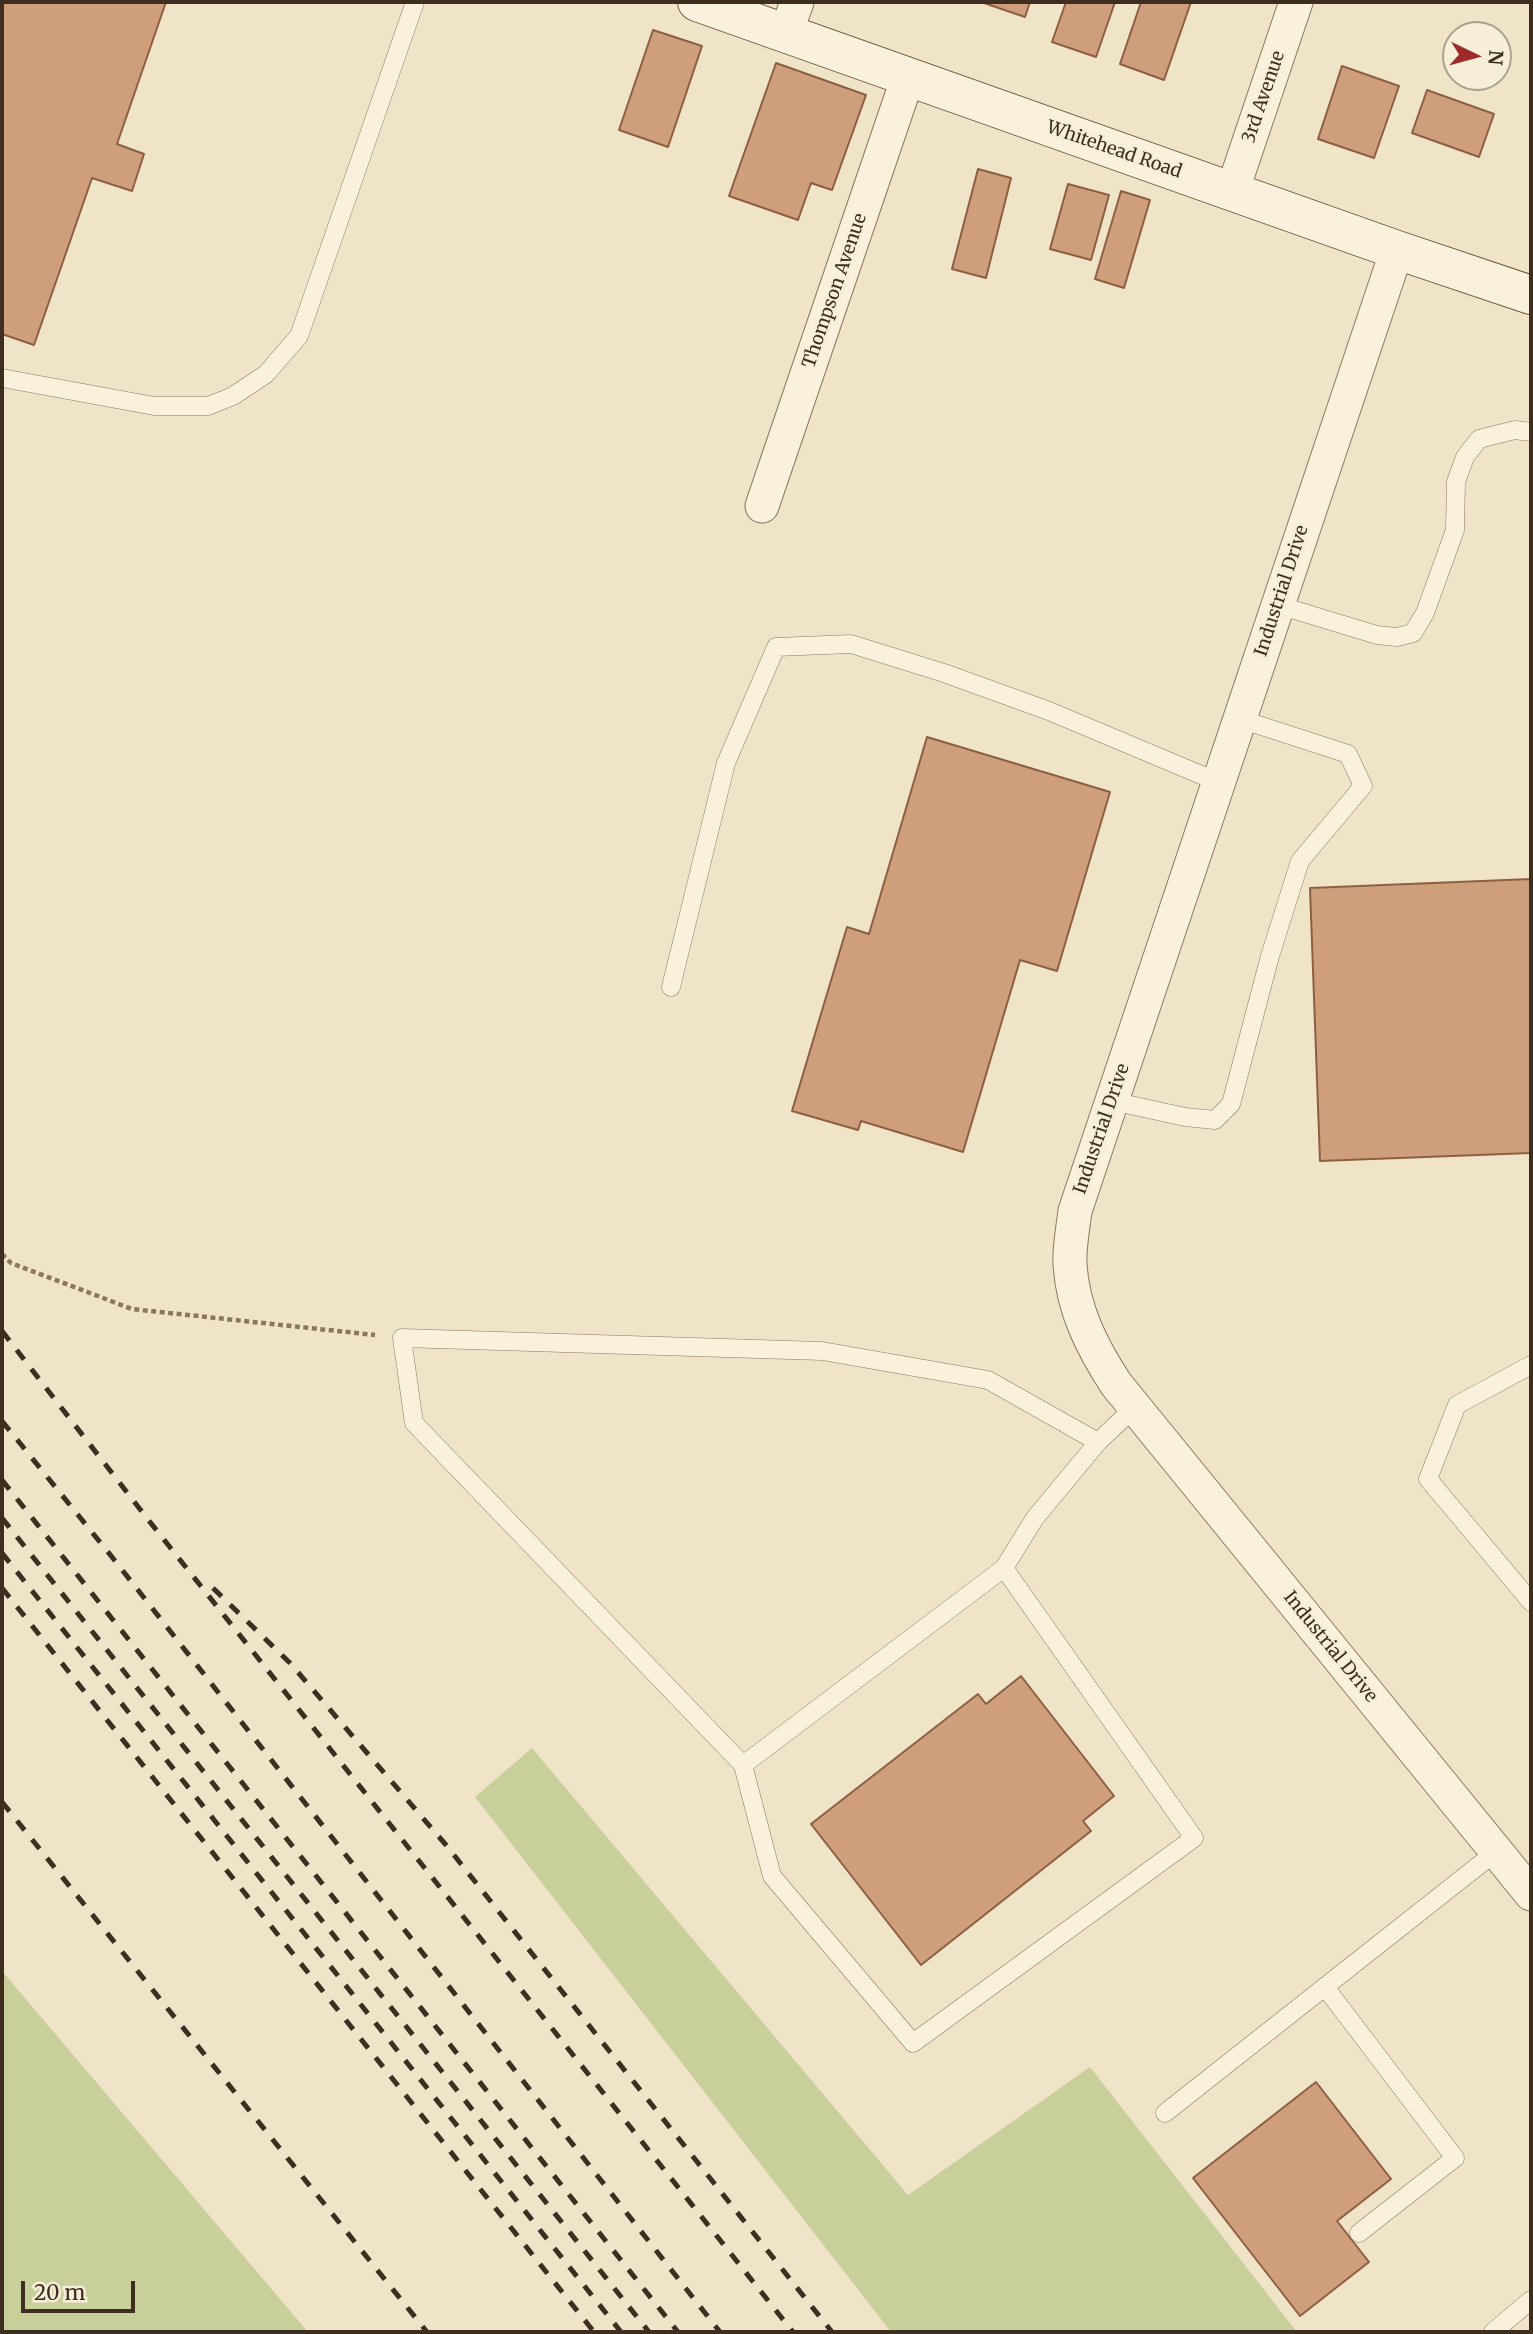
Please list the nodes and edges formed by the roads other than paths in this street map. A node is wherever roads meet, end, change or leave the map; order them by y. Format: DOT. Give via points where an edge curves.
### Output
graph roads {
  1 [pos="415,2"];
  2 [pos="697,2"];
  3 [pos="1296,2"];
  4 [pos="791,18"];
  5 [pos="908,77"];
  6 [pos="1232,192"];
  7 [pos="1397,250"];
  8 [pos="1531,295"];
  9 [pos="2,378"];
  10 [pos="1531,432"];
  11 [pos="762,506"];
  12 [pos="1278,605"];
  13 [pos="1240,719"];
  14 [pos="1218,782"];
  15 [pos="671,987"];
  16 [pos="1112,1101"];
  17 [pos="1531,1365"];
  18 [pos="1135,1407"];
  19 [pos="1098,1442"];
  20 [pos="1004,1568"];
  21 [pos="1531,1602"];
  22 [pos="743,1765"];
  23 [pos="1497,1851"];
  24 [pos="1531,1894"];
  25 [pos="1325,1987"];
  26 [pos="1165,2113"];
  27 [pos="1359,2233"];
  28 [pos="1531,2301"];
  29 [pos="1493,2332"];
  1 -- 9 [label="lane" via="299,336 265,374 233,396 208,406 153,406"];
  2 -- 4 [label="street, Whitehead Road"];
  3 -- 6 [label="street, 3rd Avenue"];
  4 -- 5 [label="street, Whitehead Road"];
  5 -- 6 [label="street, Whitehead Road"];
  5 -- 11 [label="street, Thompson Avenue"];
  6 -- 7 [label="street, Whitehead Road"];
  7 -- 8 [label="street, Whitehead Road"];
  7 -- 12 [label="street, Industrial Drive"];
  10 -- 12 [label="lane" via="1515,430 1479,439 1465,457 1456,482 1455,530 1426,613 1413,633 1377,635"];
  12 -- 13 [label="street, Industrial Drive"];
  13 -- 14 [label="street, Industrial Drive"];
  13 -- 16 [label="lane" via="1348,754 1363,786 1300,861 1231,1104 1215,1120"];
  14 -- 15 [label="lane" via="1049,710 851,644 776,647 726,763"];
  14 -- 16 [label="street, Industrial Drive"];
  16 -- 18 [label="street, Industrial Drive" via="1075,1211 1070,1264 1076,1306 1091,1346"];
  17 -- 21 [label="lane" via="1457,1405 1428,1479"];
  18 -- 19 [label="lane"];
  18 -- 23 [label="street, Industrial Drive"];
  19 -- 20 [label="lane" via="1035,1518"];
  19 -- 22 [label="lane" via="988,1380 822,1351 402,1338 415,1423"];
  20 -- 22 [label="lane"];
  20 -- 22 [label="lane" via="1194,1838 913,2043 772,1875"];
  23 -- 24 [label="street, Industrial Drive"];
  23 -- 25 [label="lane"];
  25 -- 26 [label="lane"];
  25 -- 27 [label="lane" via="1455,2158"];
  28 -- 29 [label="lane"];
}
